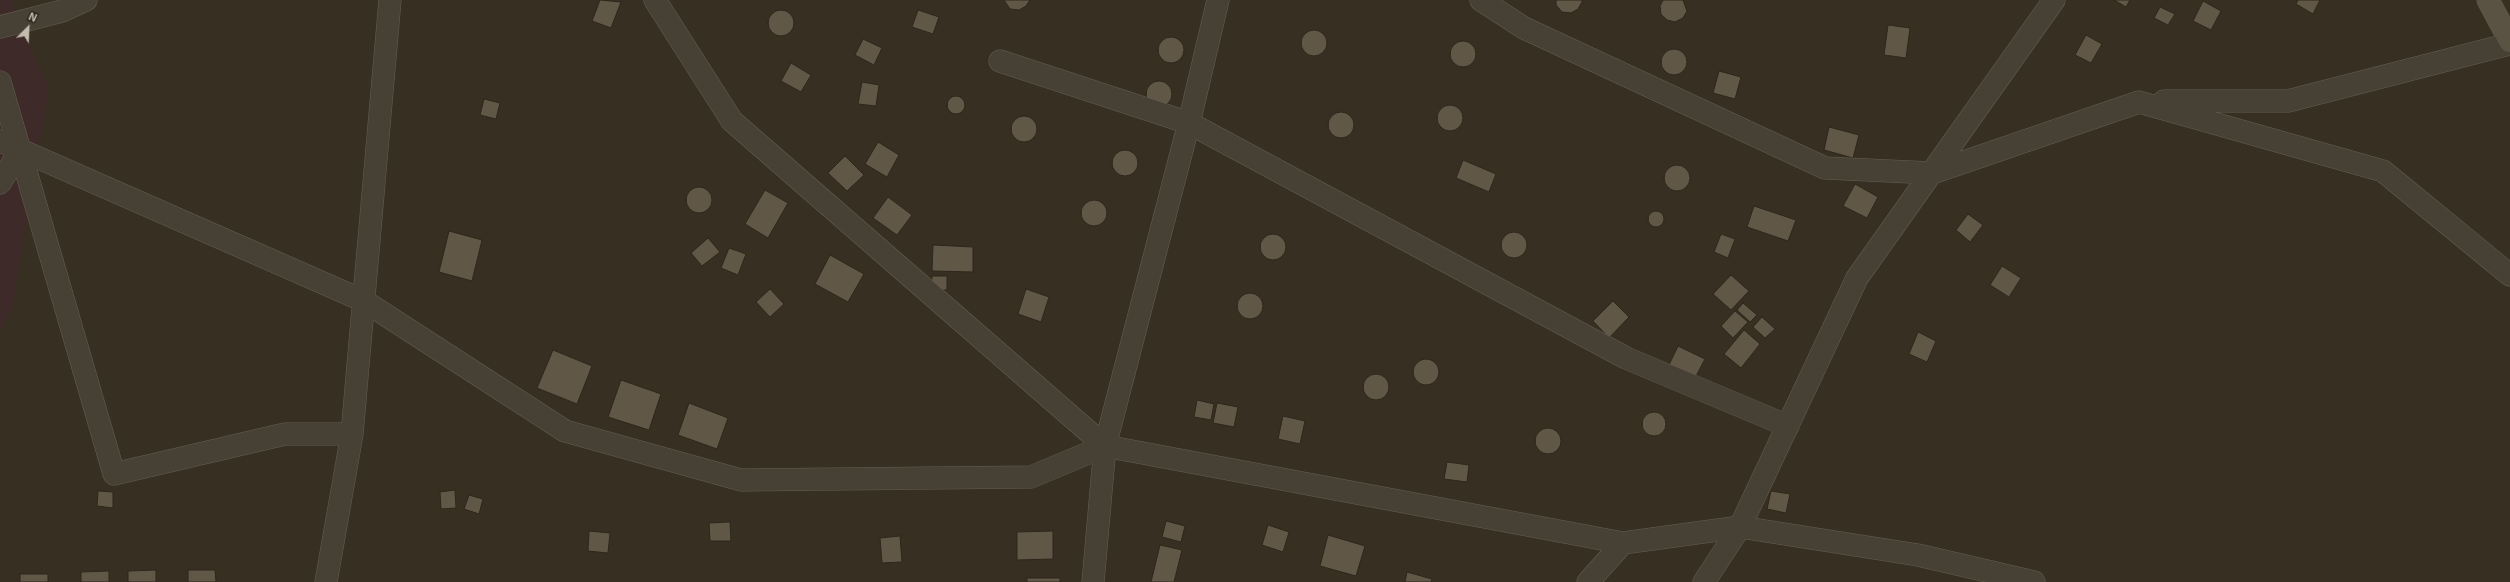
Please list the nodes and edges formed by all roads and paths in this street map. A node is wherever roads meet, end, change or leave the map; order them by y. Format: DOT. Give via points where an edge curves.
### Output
graph roads {
  1 [pos="86,0"];
  2 [pos="390,0"];
  3 [pos="655,0"];
  4 [pos="1218,0"];
  5 [pos="1481,0"];
  6 [pos="2488,0"];
  7 [pos="2046,3"];
  8 [pos="0,27"];
  9 [pos="2510,41"];
  10 [pos="2510,44"];
  11 [pos="1000,61"];
  12 [pos="0,82"];
  13 [pos="2139,102"];
  14 [pos="1189,123"];
  15 [pos="0,141"];
  16 [pos="20,151"];
  17 [pos="1932,173"];
  18 [pos="0,183"];
  19 [pos="2510,275"];
  20 [pos="364,301"];
  21 [pos="1788,426"];
  22 [pos="352,434"];
  23 [pos="1105,446"];
  24 [pos="1740,527"];
  25 [pos="1623,543"];
  26 [pos="326,582"];
  27 [pos="1093,582"];
  28 [pos="1588,582"];
  29 [pos="1704,582"];
  30 [pos="2034,582"];
  1 -- 8 [label="street" via="62,11"];
  2 -- 20 [label="street"];
  3 -- 23 [label="street" via="732,121"];
  4 -- 14 [label="street"];
  5 -- 17 [label="street" via="1524,28 1825,168"];
  6 -- 9 [label="main road"];
  7 -- 17 [label="street"];
  10 -- 13 [label="street" via="2288,101"];
  11 -- 14 [label="street"];
  12 -- 16 [label="street"];
  13 -- 17 [label="street"];
  13 -- 19 [label="street" via="2383,172"];
  14 -- 21 [label="street" via="1626,358"];
  14 -- 23 [label="street"];
  15 -- 16 [label="street"];
  16 -- 18 [label="street"];
  16 -- 20 [label="street"];
  16 -- 22 [label="street" via="114,474 285,434"];
  17 -- 21 [label="street" via="1857,278"];
  20 -- 22 [label="street"];
  20 -- 23 [label="street" via="565,432 741,480 1031,477"];
  21 -- 24 [label="street"];
  22 -- 26 [label="street"];
  23 -- 25 [label="street"];
  23 -- 27 [label="street"];
  24 -- 25 [label="street"];
  24 -- 29 [label="street"];
  24 -- 30 [label="street" via="1918,555"];
  25 -- 28 [label="street"];
}
